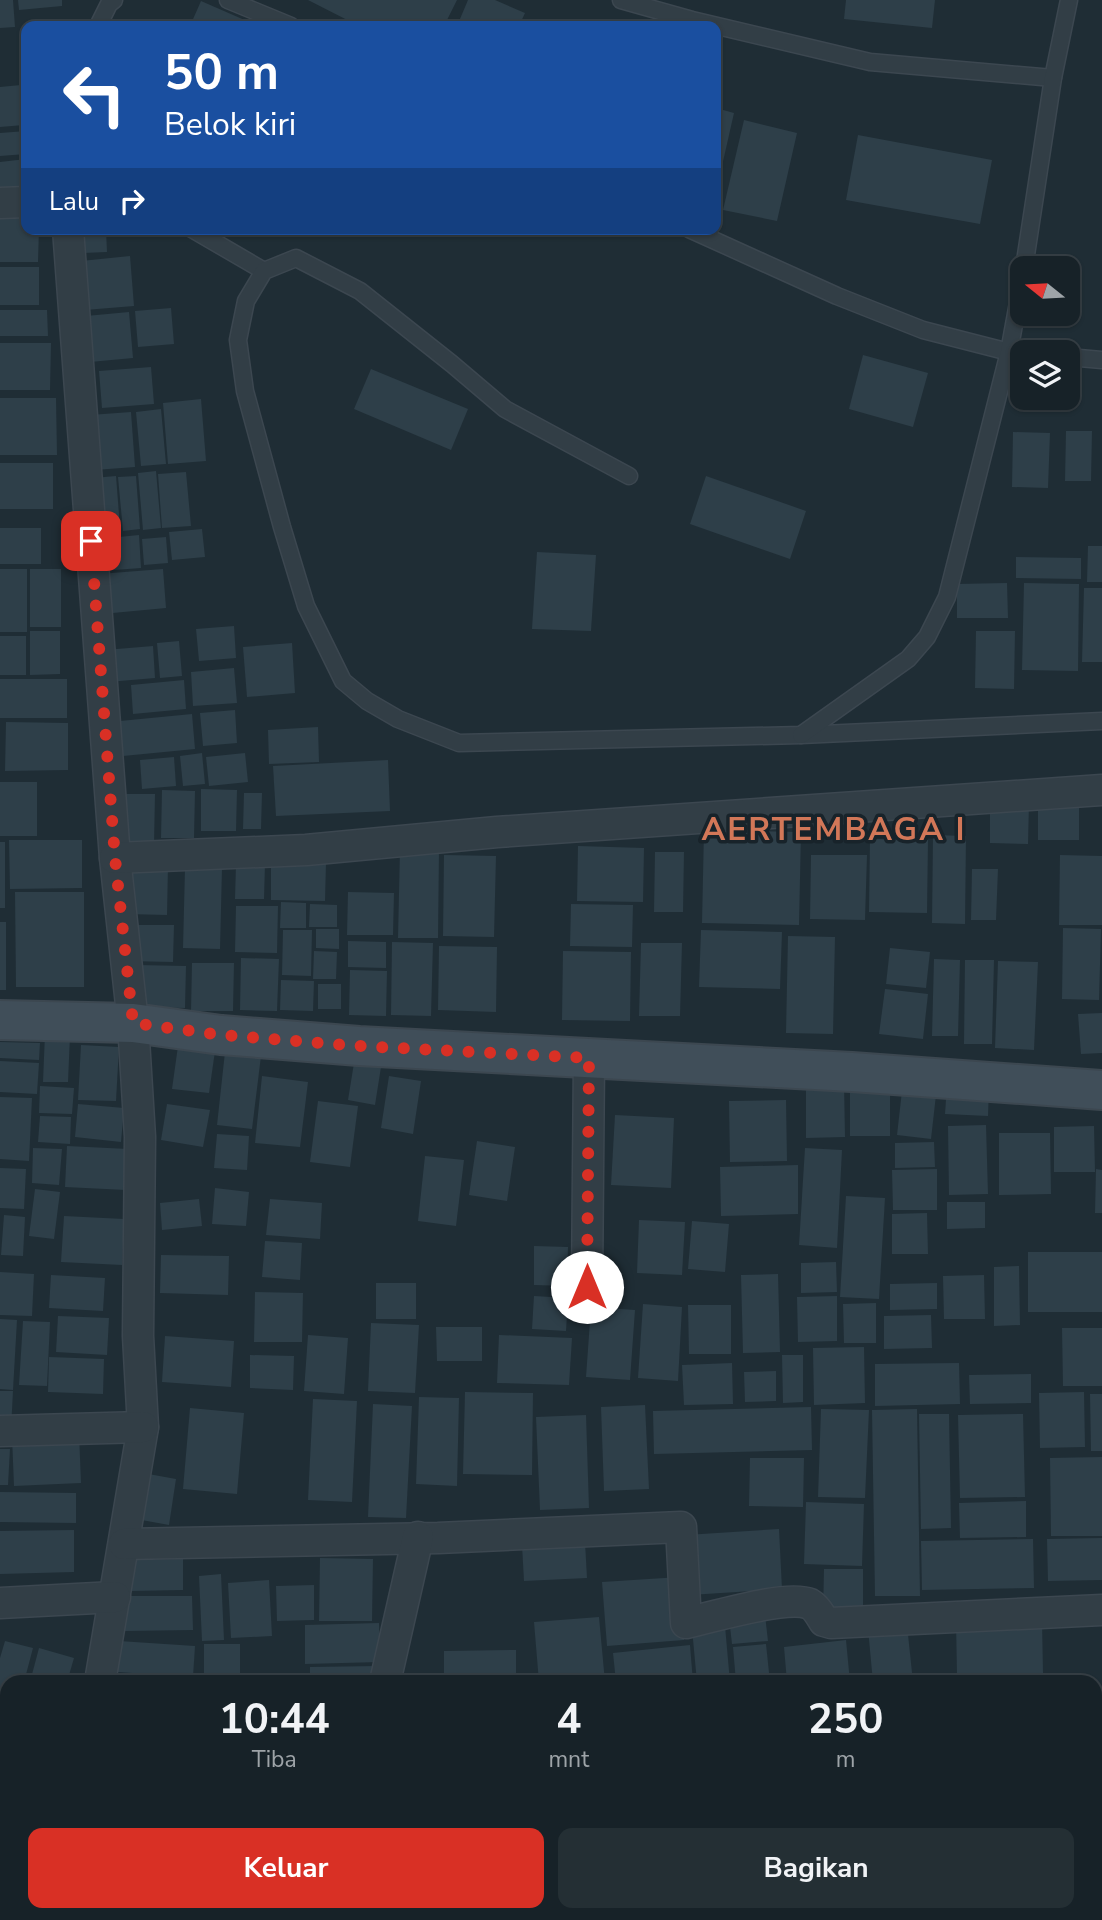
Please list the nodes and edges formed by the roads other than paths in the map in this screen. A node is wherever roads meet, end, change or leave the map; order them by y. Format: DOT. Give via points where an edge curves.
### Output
graph roads {
  1 [pos="114,0"];
  2 [pos="228,0"];
  3 [pos="621,0"];
  4 [pos="1069,0"];
  5 [pos="100,21"];
  6 [pos="279,21"];
  7 [pos="696,21"];
  8 [pos="721,27"];
  9 [pos="1053,78"];
  10 [pos="21,202"];
  11 [pos="0,203"];
  12 [pos="68,235"];
  13 [pos="202,235"];
  14 [pos="702,235"];
  15 [pos="1026,256"];
  16 [pos="264,271"];
  17 [pos="1010,351"];
  18 [pos="1080,358"];
  19 [pos="1102,360"];
  20 [pos="1010,374"];
  21 [pos="629,476"];
  22 [pos="1102,721"];
  23 [pos="800,735"];
  24 [pos="1102,790"];
  25 [pos="115,858"];
  26 [pos="0,1020"];
  27 [pos="133,1023"];
  28 [pos="589,1058"];
  29 [pos="1102,1090"];
  30 [pos="587,1287"];
  31 [pos="143,1427"];
  32 [pos="0,1431"];
  33 [pos="418,1537"];
  34 [pos="124,1544"];
  35 [pos="115,1597"];
  36 [pos="0,1603"];
  37 [pos="1102,1610"];
  38 [pos="101,1675"];
  39 [pos="387,1675"];
  1 -- 5 [label="lane"];
  2 -- 6 [label="lane"];
  3 -- 7 [label="lane"];
  4 -- 9 [label="lane"];
  8 -- 9 [label="lane" via="870,62"];
  9 -- 15 [label="lane"];
  10 -- 11 [label="street"];
  12 -- 25 [label="street"];
  13 -- 16 [label="lane"];
  14 -- 17 [label="lane" via="911,325"];
  16 -- 21 [label="lane" via="296,258 360,291 505,409"];
  16 -- 23 [label="lane" via="246,301 238,340 245,391 306,606 343,681 398,719 459,743"];
  18 -- 19 [label="lane"];
  20 -- 23 [label="lane" via="947,597 927,637 893,671"];
  22 -- 23 [label="lane"];
  24 -- 25 [label="street" via="497,832 306,850"];
  25 -- 27 [label="street"];
  26 -- 27 [label="street"];
  27 -- 28 [label="street" via="345,1045"];
  27 -- 31 [label="street" via="140,1137 138,1336"];
  28 -- 29 [label="street"];
  28 -- 30 [label="street"];
  31 -- 32 [label="street"];
  31 -- 34 [label="street"];
  33 -- 34 [label="street"];
  33 -- 37 [label="street" via="681,1527 686,1623 786,1601 811,1605 831,1623"];
  33 -- 39 [label="street"];
  34 -- 35 [label="street"];
  35 -- 36 [label="street"];
  35 -- 38 [label="street"];
}
